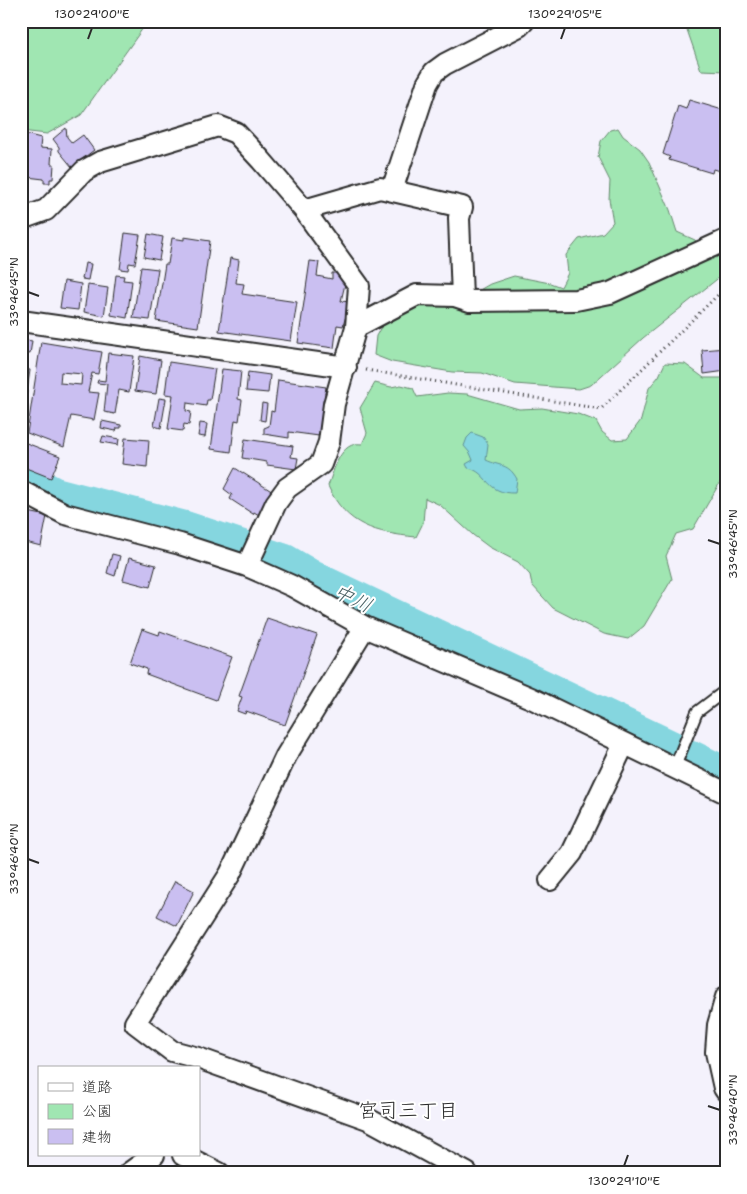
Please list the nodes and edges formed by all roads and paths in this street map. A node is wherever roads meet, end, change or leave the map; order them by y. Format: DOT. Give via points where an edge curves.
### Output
graph roads {
  1 [pos="524,21"];
  2 [pos="392,190"];
  3 [pos="304,210"];
  4 [pos="21,219"];
  5 [pos="726,240"];
  6 [pos="726,287"];
  7 [pos="462,298"];
  8 [pos="21,321"];
  9 [pos="356,327"];
  10 [pos="346,366"];
  11 [pos="21,491"];
  12 [pos="247,566"];
  13 [pos="365,627"];
  14 [pos="726,690"];
  15 [pos="624,744"];
  16 [pos="674,769"];
  17 [pos="726,793"];
  18 [pos="550,880"];
  19 [pos="726,997"];
  20 [pos="197,1063"];
  21 [pos="726,1092"];
  22 [pos="153,1156"];
  23 [pos="185,1156"];
  24 [pos="129,1173"];
  25 [pos="219,1173"];
  26 [pos="467,1173"];
  1 -- 2 [label="street" via="434,72 427,84"];
  2 -- 3 [label="street" via="380,188"];
  2 -- 7 [label="street" via="462,207 459,218"];
  3 -- 4 [label="street" via="236,133 218,126 100,162 84,171 46,210"];
  3 -- 9 [label="street" via="359,286"];
  5 -- 7 [label="street" via="610,292 576,300 470,301"];
  6 -- 10 [label="path" via="601,410"];
  7 -- 9 [label="street" via="417,295"];
  8 -- 10 [label="street"];
  9 -- 10 [label="street"];
  10 -- 12 [label="street" via="321,464 287,488 276,503"];
  11 -- 12 [label="street" via="66,514 180,544"];
  12 -- 13 [label="street" via="292,586"];
  13 -- 15 [label="street" via="531,698"];
  13 -- 20 [label="street" via="286,756 230,874 135,1023 172,1051"];
  14 -- 16 [label="lane" via="697,712"];
  15 -- 16 [label="street"];
  15 -- 18 [label="street" via="572,853"];
  16 -- 17 [label="street"];
  19 -- 21 [label="street" via="718,1025 716,1052"];
  20 -- 26 [label="street" via="368,1119"];
  22 -- 24 [label="street"];
  23 -- 25 [label="street"];
}
